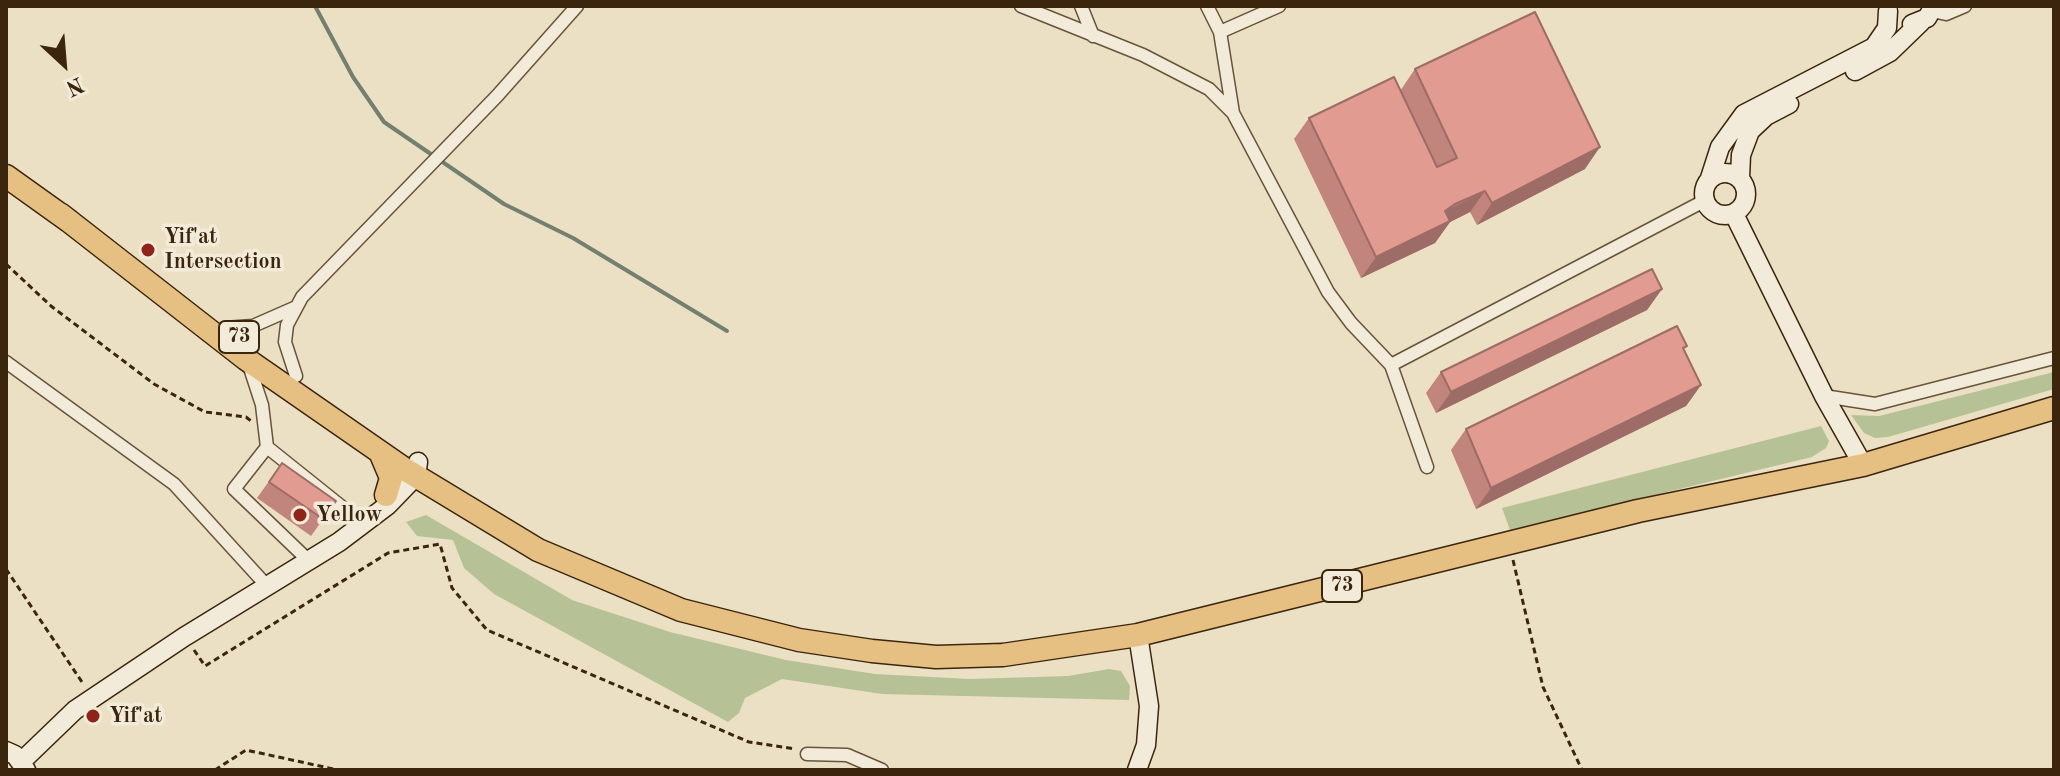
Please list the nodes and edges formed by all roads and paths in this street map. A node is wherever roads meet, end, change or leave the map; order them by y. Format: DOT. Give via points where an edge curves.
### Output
graph roads {
  1 [pos="577,6"];
  2 [pos="1021,6"];
  3 [pos="1081,6"];
  4 [pos="1207,6"];
  5 [pos="1279,6"];
  6 [pos="1965,6"];
  7 [pos="1887,9"];
  8 [pos="1929,13"];
  9 [pos="1220,32"];
  10 [pos="1093,36"];
  11 [pos="1233,113"];
  12 [pos="6,176"];
  13 [pos="1710,178"];
  14 [pos="1740,178"];
  15 [pos="1704,201"];
  16 [pos="60,214"];
  17 [pos="1734,214"];
  18 [pos="6,264"];
  19 [pos="294,308"];
  20 [pos="225,328"];
  21 [pos="2054,358"];
  22 [pos="246,359"];
  23 [pos="6,362"];
  24 [pos="1391,365"];
  25 [pos="296,376"];
  26 [pos="1824,396"];
  27 [pos="2054,408"];
  28 [pos="267,441"];
  29 [pos="379,451"];
  30 [pos="1863,465"];
  31 [pos="1427,467"];
  32 [pos="413,469"];
  33 [pos="437,490"];
  34 [pos="392,496"];
  35 [pos="362,523"];
  36 [pos="1510,544"];
  37 [pos="308,560"];
  38 [pos="6,569"];
  39 [pos="267,586"];
  40 [pos="624,587"];
  41 [pos="1138,635"];
  42 [pos="184,637"];
  43 [pos="93,699"];
  44 [pos="807,754"];
  45 [pos="18,761"];
  46 [pos="879,769"];
  47 [pos="215,770"];
  48 [pos="338,770"];
  49 [pos="1137,770"];
  50 [pos="1582,770"];
  1 -- 19 [label="street"];
  2 -- 10 [label="street"];
  3 -- 10 [label="street"];
  4 -- 9 [label="street"];
  5 -- 9 [label="street"];
  6 -- 8 [label="street" via="1946,14"];
  7 -- 8 [label="street" via="1904,24"];
  7 -- 13 [label="street" via="1887,28 1874,47 1744,114 1720,147"];
  8 -- 14 [label="street" via="1879,59 1758,122 1744,144"];
  9 -- 11 [label="street"];
  10 -- 11 [label="street" via="1209,89"];
  11 -- 24 [label="street" via="1328,292"];
  12 -- 16 [label="highway, 73"];
  13 -- 14 [label="street" via="1727,173"];
  13 -- 15 [label="street"];
  14 -- 17 [label="street" via="1746,198"];
  15 -- 17 [label="street" via="1713,213"];
  15 -- 24 [label="street"];
  16 -- 20 [label="highway, 73"];
  16 -- 22 [label="highway, 73"];
  17 -- 26 [label="street"];
  18 -- 28 [label="path" via="51,306 154,384 205,412 246,417"];
  19 -- 20 [label="street" via="253,326"];
  19 -- 25 [label="street" via="285,342"];
  20 -- 25 [label="highway, 73"];
  21 -- 26 [label="street" via="1875,404"];
  22 -- 28 [label="street" via="259,393"];
  22 -- 29 [label="highway, 73"];
  23 -- 39 [label="street" via="174,484"];
  24 -- 31 [label="street"];
  25 -- 32 [label="highway, 73"];
  26 -- 30 [label="street"];
  27 -- 30 [label="highway, 73"];
  28 -- 35 [label="street"];
  28 -- 37 [label="street" via="234,489"];
  29 -- 32 [label="highway, 73"];
  29 -- 34 [label="highway" via="391,478"];
  30 -- 36 [label="highway, 73" via="1638,511"];
  32 -- 33 [label="highway, 73"];
  32 -- 34 [label="street"];
  32 -- 40 [label="highway, 73"];
  33 -- 34 [label="highway"];
  33 -- 40 [label="highway, 73" via="538,550"];
  34 -- 35 [label="street"];
  35 -- 37 [label="street"];
  36 -- 41 [label="highway, 73"];
  36 -- 50 [label="path" via="1543,687"];
  37 -- 39 [label="street"];
  38 -- 43 [label="path"];
  39 -- 42 [label="street"];
  40 -- 41 [label="highway, 73" via="736,626 799,640 936,657 1003,655"];
  41 -- 49 [label="street" via="1149,706 1146,745"];
  42 -- 43 [label="street"];
  42 -- 44 [label="path" via="205,666 388,553 440,544 452,588 487,630 749,742 790,746"];
  43 -- 45 [label="street"];
  44 -- 46 [label="street" via="847,755"];
  47 -- 48 [label="path" via="246,750"];
}
